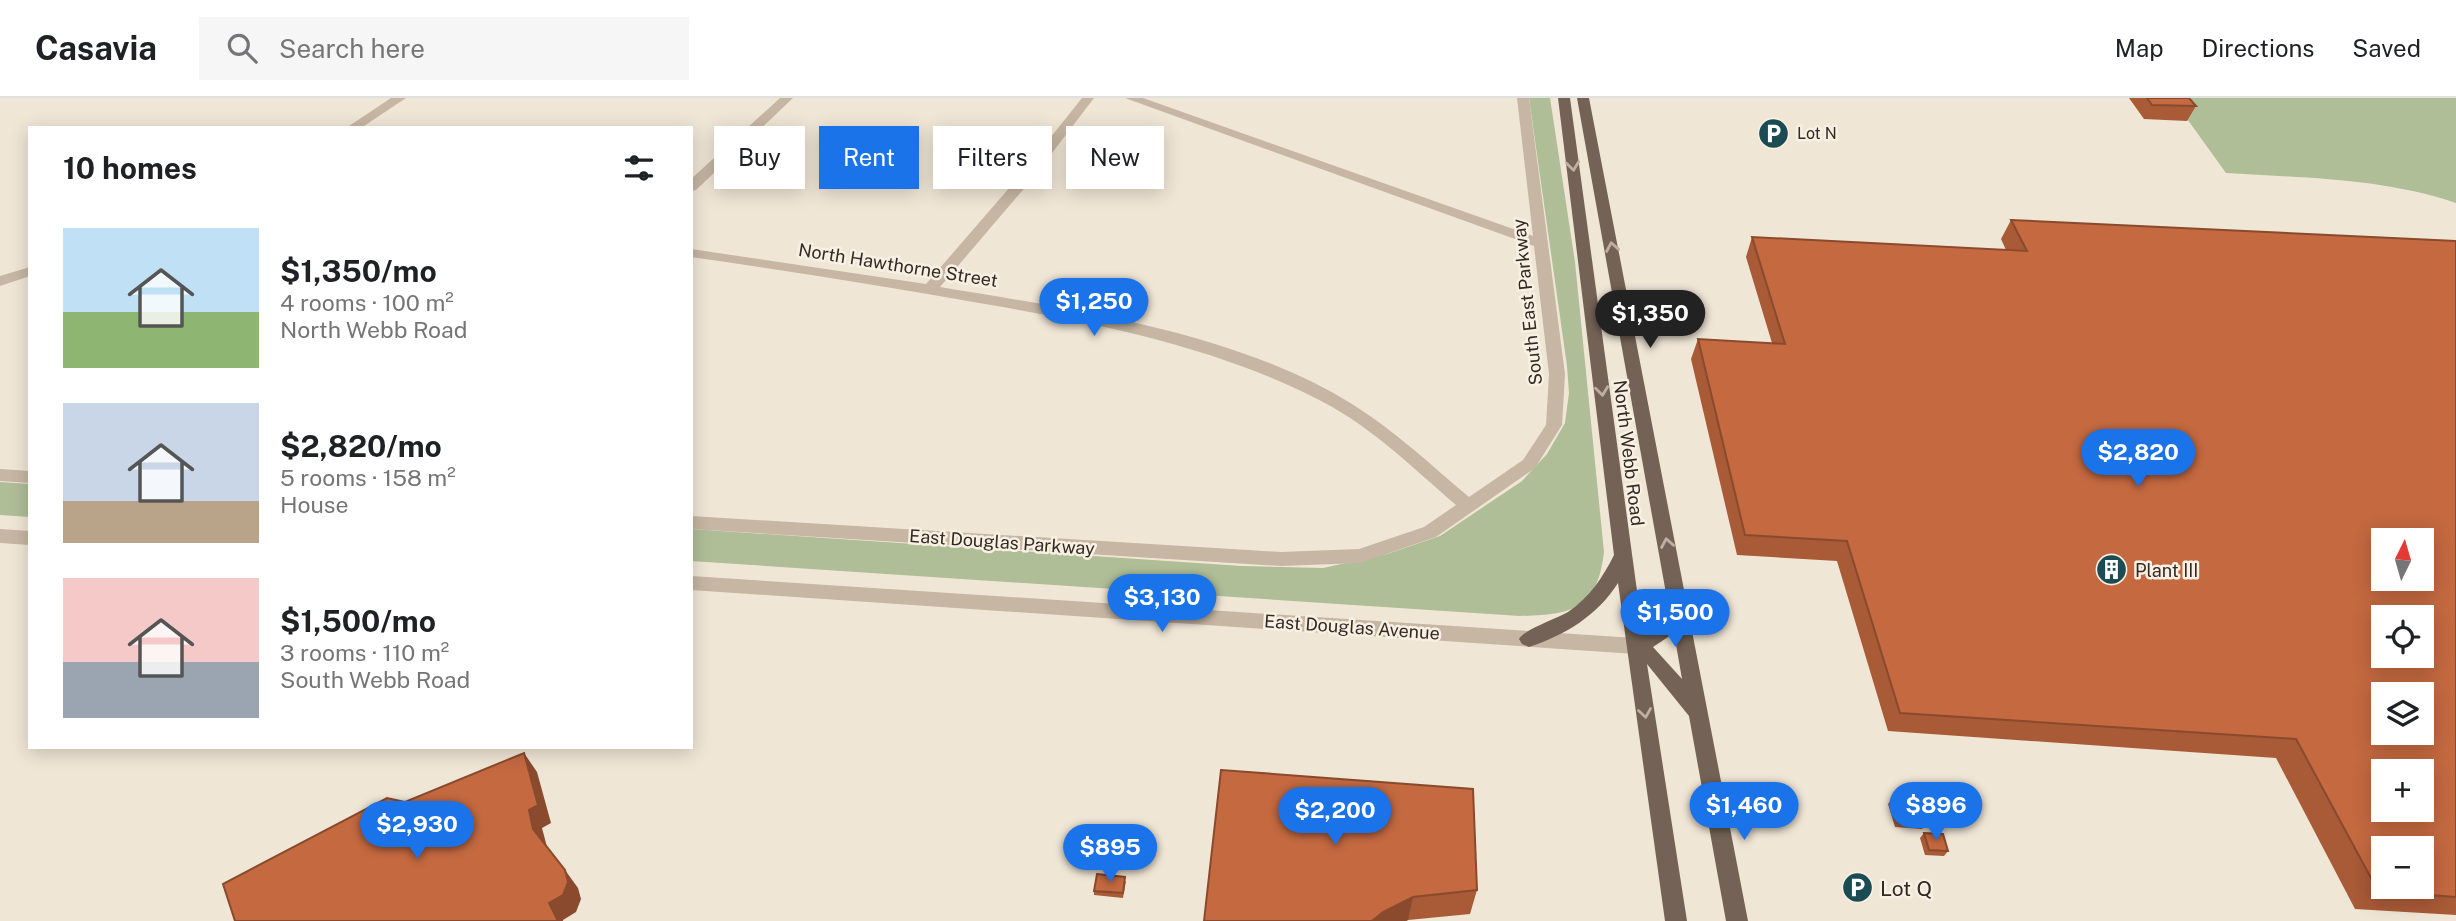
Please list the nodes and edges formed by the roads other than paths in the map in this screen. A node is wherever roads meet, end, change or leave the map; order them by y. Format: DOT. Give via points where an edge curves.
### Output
graph roads {
  1 [pos="400,98"];
  2 [pos="787,98"];
  3 [pos="1088,98"];
  4 [pos="1131,98"];
  5 [pos="1522,98"];
  6 [pos="1564,98"];
  7 [pos="1583,98"];
  8 [pos="355,126"];
  9 [pos="693,185"];
  10 [pos="1541,244"];
  11 [pos="693,253"];
  12 [pos="28,272"];
  13 [pos="0,281"];
  14 [pos="930,289"];
  15 [pos="0,475"];
  16 [pos="28,477"];
  17 [pos="1467,505"];
  18 [pos="693,522"];
  19 [pos="0,536"];
  20 [pos="28,538"];
  21 [pos="1623,555"];
  22 [pos="693,583"];
  23 [pos="1679,610"];
  24 [pos="1529,639"];
  25 [pos="1635,646"];
  26 [pos="1699,715"];
  27 [pos="1676,921"];
  28 [pos="1737,921"];
  1 -- 8 [label="street"];
  2 -- 9 [label="street"];
  3 -- 14 [label="street"];
  4 -- 10 [label="street"];
  5 -- 10 [label="street, South East Parkway"];
  6 -- 21 [label="main road, North Webb Road, one-way"];
  23 -- 7 [label="main road, North Webb Road, one-way"];
  10 -- 17 [label="street, South East Parkway" via="1557,374 1554,425 1529,464"];
  11 -- 14 [label="street, North Hawthorne Street"];
  12 -- 13 [label="street"];
  14 -- 17 [label="street, North Hawthorne Street" via="1172,337 1250,363 1331,399"];
  15 -- 16 [label="street"];
  17 -- 18 [label="street, East Douglas Parkway" via="1430,532 1360,556 1282,559"];
  19 -- 20 [label="street"];
  21 -- 24 [label="main road" via="1598,600 1568,622"];
  21 -- 25 [label="main road, North Webb Road"];
  22 -- 24 [label="street, East Douglas Avenue"];
  23 -- 25 [label="main road" via="1671,627"];
  23 -- 26 [label="main road, North Webb Road"];
  24 -- 25 [label="street, East Douglas Avenue"];
  25 -- 26 [label="main road" via="1652,656"];
  25 -- 27 [label="main road, North Webb Road, one-way"];
  26 -- 28 [label="main road, North Webb Road"];
}
